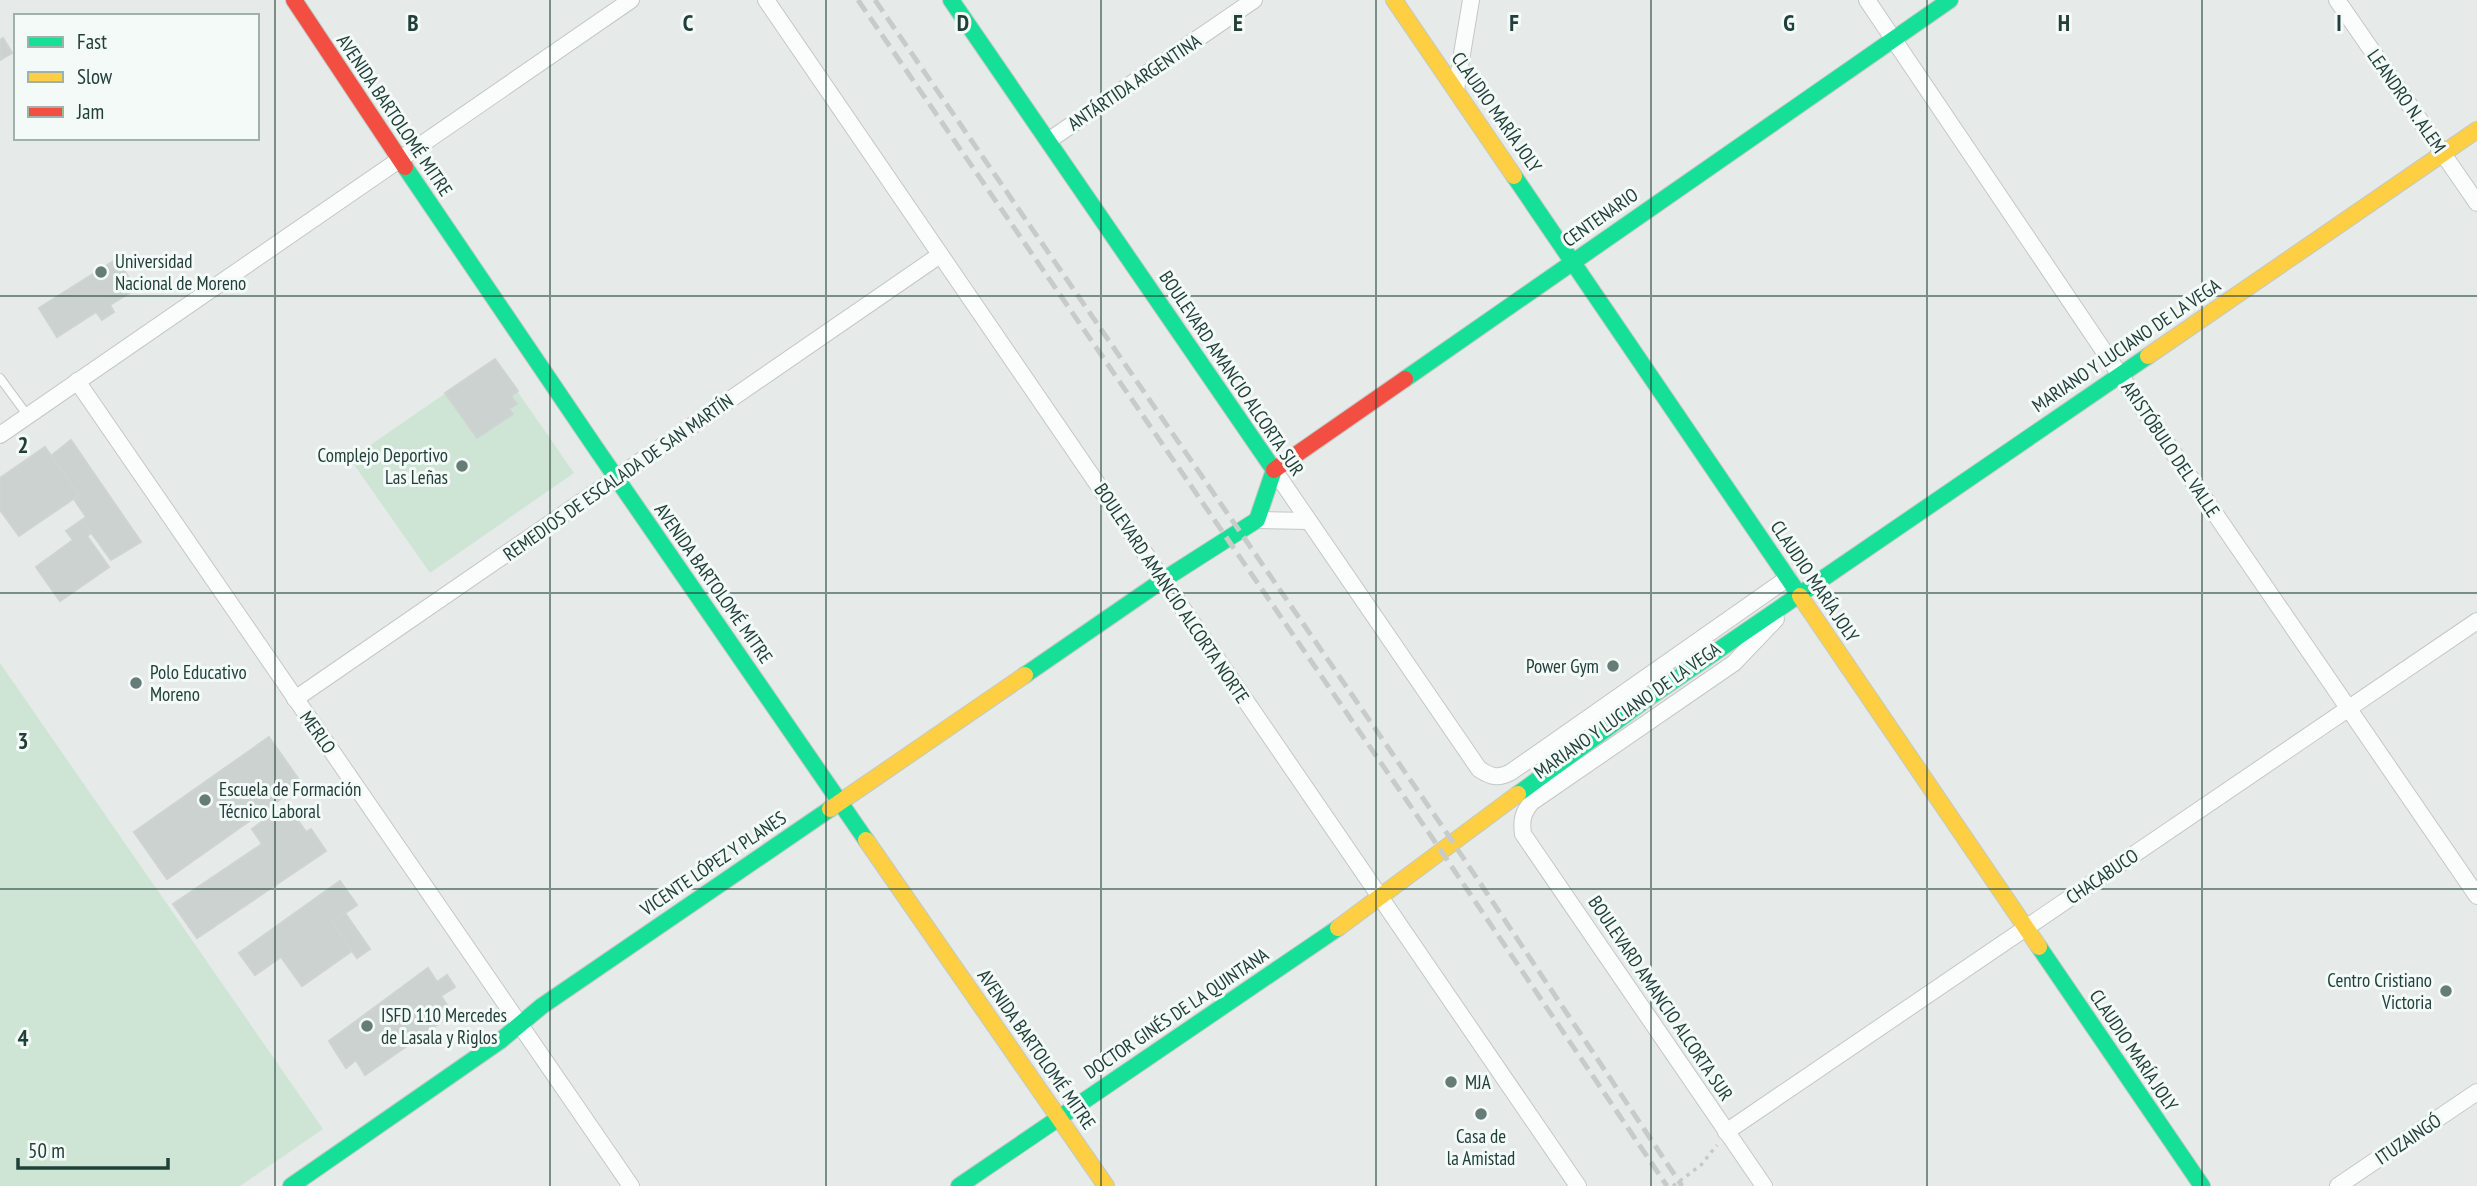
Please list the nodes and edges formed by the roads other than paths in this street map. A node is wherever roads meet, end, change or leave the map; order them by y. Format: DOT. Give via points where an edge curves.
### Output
graph roads {
  1 [pos="294,0"];
  2 [pos="631,0"];
  3 [pos="766,0"];
  4 [pos="951,0"];
  5 [pos="1254,0"];
  6 [pos="1394,0"];
  7 [pos="1471,0"];
  8 [pos="1867,0"];
  9 [pos="1950,0"];
  10 [pos="2337,0"];
  11 [pos="1893,39"];
  12 [pos="1456,90"];
  13 [pos="2477,130"];
  14 [pos="1048,141"];
  15 [pos="2443,153"];
  16 [pos="399,160"];
  17 [pos="2477,203"];
  18 [pos="940,255"];
  19 [pos="1574,261"];
  20 [pos="2120,375"];
  21 [pos="0,377"];
  22 [pos="78,381"];
  23 [pos="28,416"];
  24 [pos="0,435"];
  25 [pos="1274,470"];
  26 [pos="616,479"];
  27 [pos="1257,520"];
  28 [pos="1308,521"];
  29 [pos="1788,578"];
  30 [pos="1163,580"];
  31 [pos="1799,595"];
  32 [pos="2477,621"];
  33 [pos="295,699"];
  34 [pos="2348,708"];
  35 [pos="1479,769"];
  36 [pos="840,802"];
  37 [pos="1523,834"];
  38 [pos="2477,896"];
  39 [pos="1380,897"];
  40 [pos="2025,928"];
  41 [pos="520,1024"];
  42 [pos="2477,1092"];
  43 [pos="1059,1118"];
  44 [pos="1726,1132"];
  45 [pos="291,1186"];
  46 [pos="631,1186"];
  47 [pos="960,1186"];
  48 [pos="1106,1186"];
  49 [pos="1578,1186"];
  50 [pos="1764,1186"];
  51 [pos="2202,1186"];
  52 [pos="2338,1186"];
  1 -- 16 [label="street, AVENIDA BARTOLOMÉ MITRE"];
  2 -- 16 [label="street"];
  3 -- 18 [label="street, BOULEVARD AMANCIO ALCORTA NORTE"];
  4 -- 14 [label="street, BOULEVARD AMANCIO ALCORTA SUR"];
  5 -- 14 [label="street, ANTÁRTIDA ARGENTINA"];
  6 -- 12 [label="street, CLAUDIO MARÍA JOLY"];
  7 -- 12 [label="street"];
  8 -- 11 [label="street, ARISTÓBULO DEL VALLE"];
  9 -- 11 [label="street, CENTENARIO"];
  10 -- 15 [label="street, LEANDRO N. ALEM"];
  11 -- 19 [label="street, CENTENARIO"];
  11 -- 20 [label="street, ARISTÓBULO DEL VALLE"];
  12 -- 19 [label="street, CLAUDIO MARÍA JOLY"];
  13 -- 15 [label="street, MARIANO Y LUCIANO DE LA VEGA"];
  14 -- 25 [label="street, BOULEVARD AMANCIO ALCORTA SUR"];
  15 -- 17 [label="street, LEANDRO N. ALEM"];
  15 -- 20 [label="street, MARIANO Y LUCIANO DE LA VEGA"];
  16 -- 22 [label="street"];
  16 -- 26 [label="street, AVENIDA BARTOLOMÉ MITRE"];
  18 -- 26 [label="street, REMEDIOS DE ESCALADA DE SAN MARTÍN"];
  18 -- 30 [label="street, BOULEVARD AMANCIO ALCORTA NORTE"];
  19 -- 25 [label="street, CENTENARIO"];
  19 -- 29 [label="street, CLAUDIO MARÍA JOLY"];
  20 -- 31 [label="street, MARIANO Y LUCIANO DE LA VEGA"];
  20 -- 34 [label="street, ARISTÓBULO DEL VALLE"];
  21 -- 23 [label="lane"];
  22 -- 23 [label="street"];
  22 -- 33 [label="street, MERLO"];
  23 -- 24 [label="street"];
  25 -- 27 [label="street"];
  25 -- 28 [label="street, BOULEVARD AMANCIO ALCORTA SUR"];
  26 -- 33 [label="street, REMEDIOS DE ESCALADA DE SAN MARTÍN"];
  26 -- 36 [label="street, AVENIDA BARTOLOMÉ MITRE"];
  27 -- 28 [label="street"];
  27 -- 30 [label="street, VICENTE LÓPEZ Y PLANES"];
  28 -- 35 [label="street, BOULEVARD AMANCIO ALCORTA SUR"];
  29 -- 31 [label="street, CLAUDIO MARÍA JOLY"];
  29 -- 35 [label="street, MARIANO Y LUCIANO DE LA VEGA" via="1511,772 1489,776"];
  30 -- 36 [label="street, VICENTE LÓPEZ Y PLANES"];
  30 -- 39 [label="street, BOULEVARD AMANCIO ALCORTA NORTE"];
  31 -- 37 [label="street, MARIANO Y LUCIANO DE LA VEGA" via="1734,663 1532,802 1524,811"];
  31 -- 39 [label="street, MARIANO Y LUCIANO DE LA VEGA" via="1644,701"];
  31 -- 40 [label="street, CLAUDIO MARÍA JOLY"];
  32 -- 34 [label="street, CHACABUCO"];
  33 -- 41 [label="street, MERLO"];
  34 -- 38 [label="street, ARISTÓBULO DEL VALLE"];
  34 -- 40 [label="street, CHACABUCO"];
  36 -- 41 [label="street, VICENTE LÓPEZ Y PLANES"];
  36 -- 43 [label="street, AVENIDA BARTOLOMÉ MITRE"];
  37 -- 44 [label="street, BOULEVARD AMANCIO ALCORTA SUR"];
  39 -- 43 [label="street, DOCTOR GINÉS DE LA QUINTANA"];
  39 -- 49 [label="street, BOULEVARD AMANCIO ALCORTA NORTE"];
  40 -- 44 [label="street, CHACABUCO"];
  40 -- 51 [label="street, CLAUDIO MARÍA JOLY"];
  41 -- 45 [label="street, VICENTE LÓPEZ Y PLANES"];
  41 -- 46 [label="street, MERLO"];
  42 -- 52 [label="street, ITUZAINGÓ"];
  43 -- 47 [label="street, DOCTOR GINÉS DE LA QUINTANA"];
  43 -- 48 [label="street, AVENIDA BARTOLOMÉ MITRE"];
  44 -- 50 [label="street, BOULEVARD AMANCIO ALCORTA SUR"];
}
